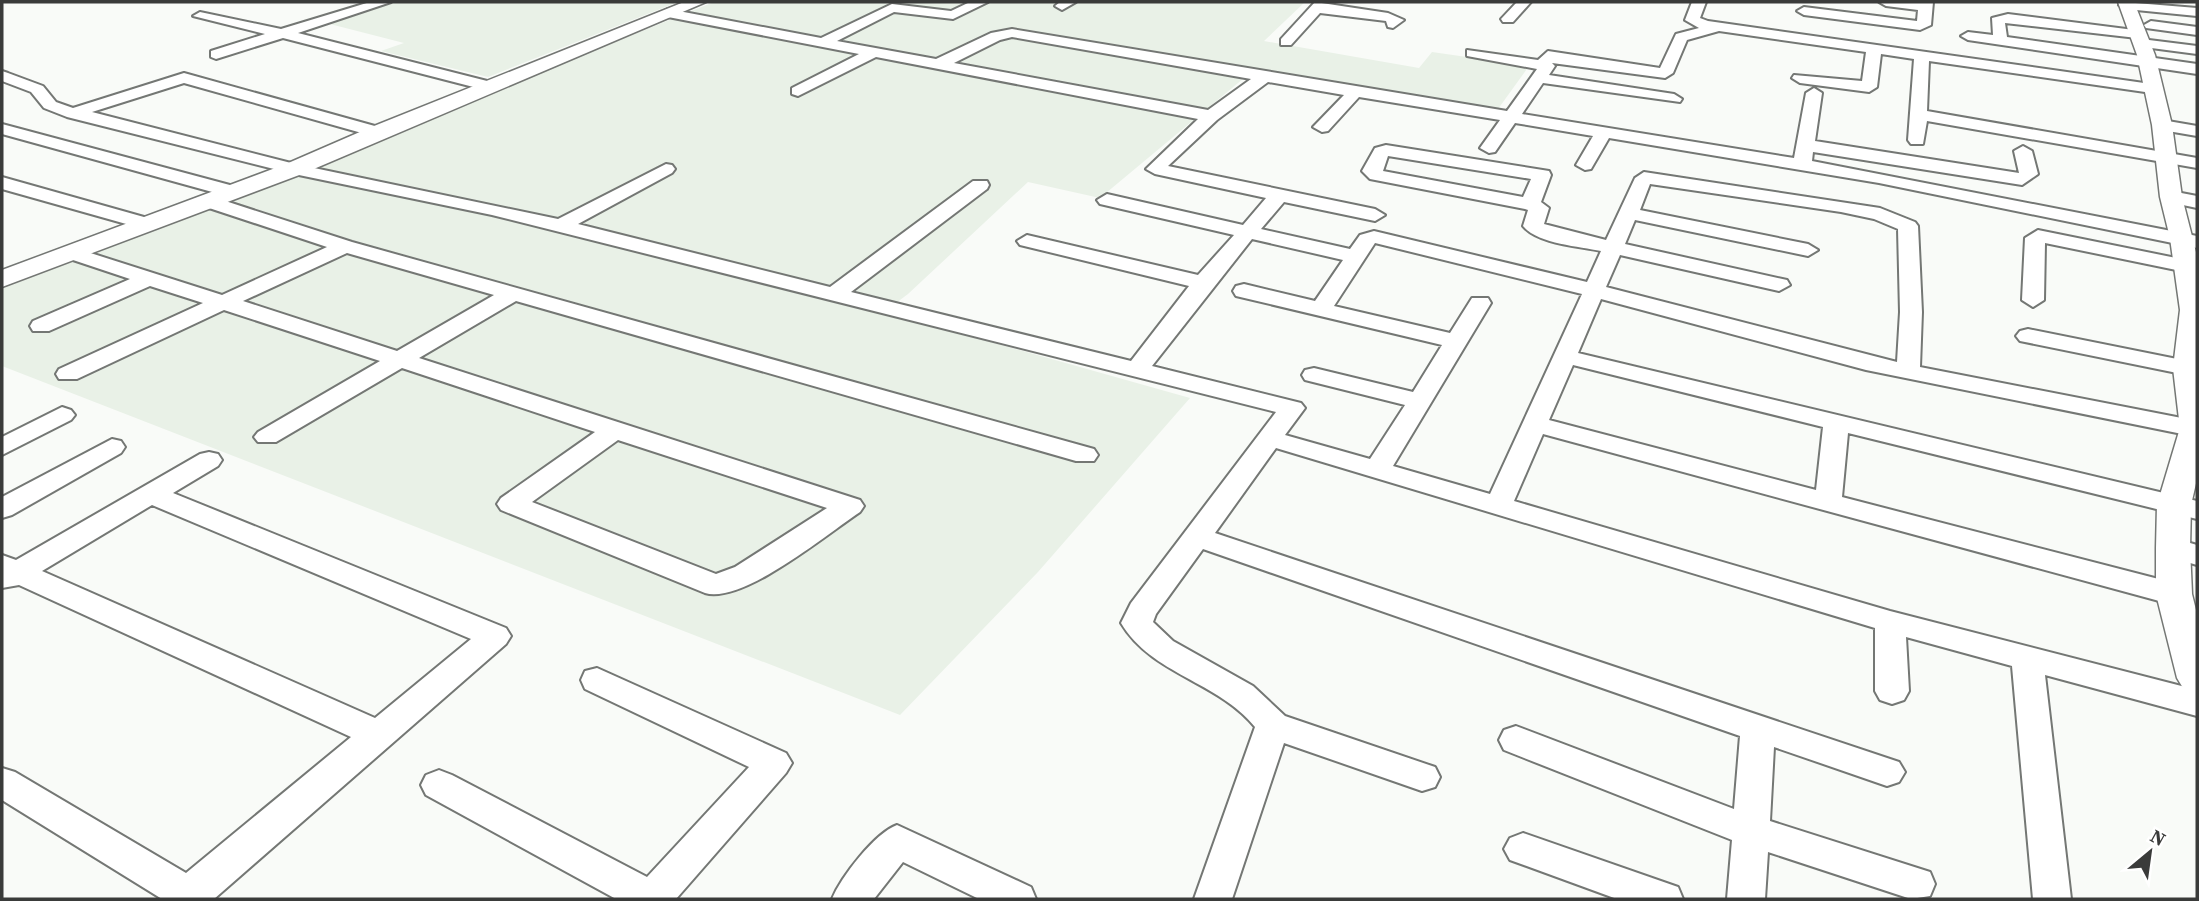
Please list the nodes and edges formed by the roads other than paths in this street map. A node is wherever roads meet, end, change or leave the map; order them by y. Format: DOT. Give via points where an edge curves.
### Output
graph roads {
  1 [pos="383,2"];
  2 [pos="698,2"];
  3 [pos="981,2"];
  4 [pos="1524,2"];
  5 [pos="1681,2"];
  6 [pos="1886,2"];
  7 [pos="2177,2"];
  8 [pos="1699,3"];
  9 [pos="1925,4"];
  10 [pos="2197,4"];
  11 [pos="1319,5"];
  12 [pos="1831,8"];
  13 [pos="1804,10"];
  14 [pos="2197,12"];
  15 [pos="668,13"];
  16 [pos="200,16"];
  17 [pos="1508,19"];
  18 [pos="1393,24"];
  19 [pos="1717,27"];
  20 [pos="2197,31"];
  21 [pos="2135,32"];
  22 [pos="282,33"];
  23 [pos="1968,36"];
  24 [pos="2001,41"];
  25 [pos="823,42"];
  26 [pos="1286,43"];
  27 [pos="1830,43"];
  28 [pos="1874,49"];
  29 [pos="2197,50"];
  30 [pos="874,52"];
  31 [pos="1472,53"];
  32 [pos="216,54"];
  33 [pos="1922,56"];
  34 [pos="939,65"];
  35 [pos="2197,69"];
  36 [pos="1541,71"];
  37 [pos="2,76"];
  38 [pos="1265,77"];
  39 [pos="1800,78"];
  40 [pos="489,86"];
  41 [pos="798,91"];
  42 [pos="1355,92"];
  43 [pos="1814,93"];
  44 [pos="1674,99"];
  45 [pos="73,113"];
  46 [pos="1211,116"];
  47 [pos="1920,116"];
  48 [pos="1510,117"];
  49 [pos="2162,125"];
  50 [pos="1322,127"];
  51 [pos="4,131"];
  52 [pos="2197,131"];
  53 [pos="376,132"];
  54 [pos="1604,132"];
  55 [pos="1917,140"];
  56 [pos="1805,145"];
  57 [pos="1489,148"];
  58 [pos="2023,151"];
  59 [pos="2165,158"];
  60 [pos="2197,163"];
  61 [pos="1802,164"];
  62 [pos="1585,165"];
  63 [pos="294,169"];
  64 [pos="666,169"];
  65 [pos="2,183"];
  66 [pos="980,185"];
  67 [pos="234,192"];
  68 [pos="1280,194"];
  69 [pos="2184,199"];
  70 [pos="1107,200"];
  71 [pos="207,201"];
  72 [pos="1530,204"];
  73 [pos="1628,213"];
  74 [pos="1375,215"];
  75 [pos="144,223"];
  76 [pos="561,226"];
  77 [pos="1249,232"];
  78 [pos="1027,241"];
  79 [pos="345,246"];
  80 [pos="1613,247"];
  81 [pos="2188,249"];
  82 [pos="1808,250"];
  83 [pos="71,253"];
  84 [pos="1355,256"];
  85 [pos="6,274"];
  86 [pos="150,278"];
  87 [pos="1203,283"];
  88 [pos="1779,285"];
  89 [pos="1594,290"];
  90 [pos="1244,291"];
  91 [pos="512,294"];
  92 [pos="834,294"];
  93 [pos="2033,300"];
  94 [pos="221,302"];
  95 [pos="1480,303"];
  96 [pos="1321,309"];
  97 [pos="2195,311"];
  98 [pos="41,326"];
  99 [pos="2028,337"];
  100 [pos="1454,341"];
  101 [pos="1563,356"];
  102 [pos="398,360"];
  103 [pos="2191,362"];
  104 [pos="1137,369"];
  105 [pos="1908,372"];
  106 [pos="68,374"];
  107 [pos="1314,375"];
  108 [pos="1418,401"];
  109 [pos="62,415"];
  110 [pos="1836,423"];
  111 [pos="1534,425"];
  112 [pos="2196,429"];
  113 [pos="615,430"];
  114 [pos="267,437"];
  115 [pos="1269,438"];
  116 [pos="2,447"];
  117 [pos="112,447"];
  118 [pos="1085,455"];
  119 [pos="209,460"];
  120 [pos="1377,470"];
  121 [pos="150,494"];
  122 [pos="1828,502"];
  123 [pos="1498,506"];
  124 [pos="2185,508"];
  125 [pos="2,509"];
  126 [pos="1197,537"];
  127 [pos="2185,552"];
  128 [pos="7,573"];
  129 [pos="2175,594"];
  130 [pos="1890,621"];
  131 [pos="2027,659"];
  132 [pos="2194,663"];
  133 [pos="597,680"];
  134 [pos="1892,691"];
  135 [pos="2197,703"];
  136 [pos="1273,725"];
  137 [pos="1758,728"];
  138 [pos="379,735"];
  139 [pos="1516,740"];
  140 [pos="1887,772"];
  141 [pos="1422,777"];
  142 [pos="2,782"];
  143 [pos="439,785"];
  144 [pos="1751,831"];
  145 [pos="1523,849"];
  146 [pos="1916,884"];
  147 [pos="189,898"];
  148 [pos="652,899"];
  149 [pos="851,899"];
  150 [pos="1017,899"];
  151 [pos="1213,899"];
  152 [pos="1664,899"];
  153 [pos="1746,899"];
  154 [pos="2052,899"];
  1 -- 22 [label="street"];
  2 -- 15 [label="street"];
  3 -- 25 [label="street" via="953,15 891,8"];
  4 -- 17 [label="street"];
  5 -- 8 [label="street"];
  6 -- 9 [label="street"];
  7 -- 10 [label="street"];
  8 -- 19 [label="street" via="1692,20"];
  9 -- 12 [label="street" via="1924,25 1920,26"];
  11 -- 18 [label="street" via="1388,16 1397,20"];
  11 -- 26 [label="street"];
  12 -- 13 [label="street"];
  12 -- 27 [label="street"];
  14 -- 21 [label="street"];
  15 -- 25 [label="street"];
  15 -- 40 [label="street"];
  16 -- 22 [label="street"];
  19 -- 27 [label="street"];
  19 -- 36 [label="street" via="1681,37 1665,73 1548,56"];
  20 -- 21 [label="street"];
  21 -- 24 [label="street"];
  21 -- 24 [label="street" via="2008,18 1997,21"];
  21 -- 29 [label="street"];
  21 -- 33 [label="street"];
  21 -- 35 [label="street"];
  21 -- 49 [label="street"];
  22 -- 32 [label="street"];
  22 -- 40 [label="street"];
  23 -- 24 [label="street"];
  25 -- 30 [label="street"];
  27 -- 28 [label="street"];
  28 -- 33 [label="street"];
  28 -- 39 [label="street" via="1870,87"];
  30 -- 34 [label="street"];
  30 -- 41 [label="street"];
  31 -- 36 [label="street"];
  33 -- 47 [label="street"];
  34 -- 38 [label="street" via="996,36 1012,33"];
  34 -- 46 [label="street"];
  36 -- 44 [label="street"];
  36 -- 48 [label="street"];
  37 -- 45 [label="street" via="37,89 50,105"];
  38 -- 42 [label="street"];
  38 -- 46 [label="street"];
  40 -- 53 [label="street"];
  42 -- 48 [label="street" via="1409,107"];
  42 -- 50 [label="street"];
  43 -- 56 [label="street"];
  45 -- 53 [label="street" via="184,78"];
  45 -- 63 [label="street"];
  46 -- 68 [label="street" via="1155,169"];
  47 -- 55 [label="street"];
  47 -- 59 [label="street"];
  48 -- 54 [label="street"];
  48 -- 57 [label="street"];
  49 -- 52 [label="street"];
  49 -- 59 [label="street"];
  51 -- 67 [label="street"];
  53 -- 63 [label="street"];
  54 -- 61 [label="street"];
  54 -- 62 [label="street"];
  56 -- 58 [label="street" via="2021,179 2029,174"];
  56 -- 61 [label="street"];
  59 -- 60 [label="street"];
  59 -- 69 [label="street"];
  61 -- 81 [label="street" via="1880,177"];
  63 -- 67 [label="street"];
  63 -- 76 [label="street"];
  64 -- 76 [label="street"];
  65 -- 75 [label="street"];
  66 -- 92 [label="street"];
  67 -- 71 [label="street"];
  68 -- 74 [label="street"];
  68 -- 77 [label="street"];
  69 -- 81 [label="street"];
  70 -- 77 [label="street"];
  71 -- 75 [label="street"];
  71 -- 79 [label="street"];
  72 -- 72 [label="street" via="1377,175 1371,171 1386,150 1542,175"];
  72 -- 80 [label="street" via="1539,208 1532,222 1535,229"];
  73 -- 80 [label="street"];
  73 -- 82 [label="street"];
  73 -- 105 [label="street" via="1644,178 1661,178 1840,206 1880,214 1908,226"];
  75 -- 83 [label="street"];
  76 -- 92 [label="street"];
  77 -- 84 [label="street"];
  77 -- 87 [label="street"];
  78 -- 87 [label="street"];
  79 -- 91 [label="street"];
  79 -- 94 [label="street"];
  80 -- 88 [label="street"];
  80 -- 89 [label="street"];
  81 -- 93 [label="street" via="2038,236"];
  81 -- 97 [label="street"];
  83 -- 85 [label="street"];
  83 -- 86 [label="street"];
  84 -- 89 [label="street" via="1367,239 1374,237"];
  84 -- 96 [label="street"];
  86 -- 94 [label="street"];
  86 -- 98 [label="street"];
  87 -- 104 [label="street"];
  89 -- 101 [label="street"];
  89 -- 105 [label="street"];
  90 -- 96 [label="street"];
  91 -- 102 [label="street"];
  91 -- 118 [label="street"];
  92 -- 104 [label="street"];
  94 -- 102 [label="street"];
  94 -- 106 [label="street"];
  95 -- 100 [label="street"];
  96 -- 100 [label="street"];
  97 -- 103 [label="street"];
  99 -- 103 [label="street"];
  100 -- 108 [label="street"];
  101 -- 110 [label="street"];
  101 -- 111 [label="street"];
  102 -- 113 [label="street"];
  102 -- 114 [label="street"];
  103 -- 112 [label="street"];
  104 -- 115 [label="street" via="1292,408"];
  105 -- 112 [label="street"];
  107 -- 108 [label="street"];
  108 -- 120 [label="street"];
  109 -- 116 [label="street"];
  110 -- 122 [label="street"];
  110 -- 124 [label="street"];
  111 -- 122 [label="street"];
  111 -- 123 [label="street"];
  112 -- 124 [label="street"];
  113 -- 113 [label="street" via="746,472 850,506 746,575 716,586 511,504"];
  115 -- 120 [label="street"];
  115 -- 126 [label="street"];
  117 -- 125 [label="street"];
  119 -- 121 [label="street"];
  120 -- 123 [label="street"];
  121 -- 128 [label="street"];
  121 -- 138 [label="street" via="495,636"];
  122 -- 129 [label="street"];
  123 -- 130 [label="street"];
  124 -- 127 [label="street"];
  126 -- 136 [label="street" via="1137,623 1142,634 1161,647 1253,700"];
  126 -- 137 [label="street"];
  127 -- 129 [label="street"];
  128 -- 138 [label="street"];
  129 -- 132 [label="street"];
  130 -- 131 [label="street"];
  130 -- 134 [label="street"];
  131 -- 135 [label="street"];
  131 -- 154 [label="street"];
  133 -- 148 [label="street" via="774,763"];
  136 -- 141 [label="street"];
  136 -- 151 [label="street"];
  137 -- 140 [label="street"];
  137 -- 144 [label="street"];
  138 -- 147 [label="street"];
  139 -- 144 [label="street"];
  142 -- 147 [label="street"];
  143 -- 148 [label="street"];
  144 -- 146 [label="street"];
  144 -- 153 [label="street"];
  145 -- 152 [label="street"];
  149 -- 150 [label="street" via="897,842"];
}
